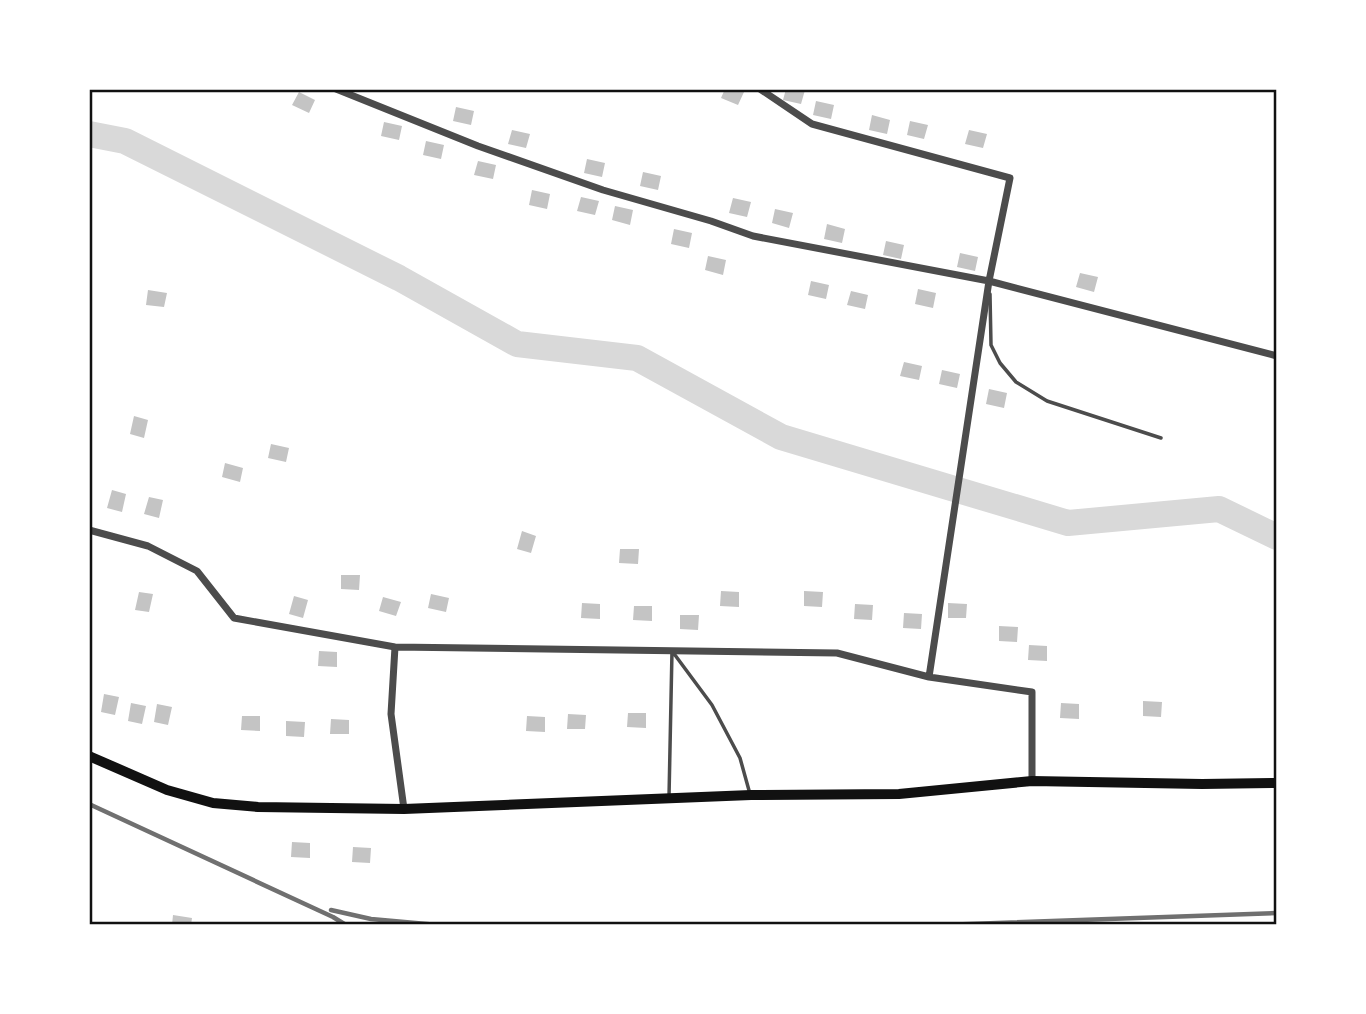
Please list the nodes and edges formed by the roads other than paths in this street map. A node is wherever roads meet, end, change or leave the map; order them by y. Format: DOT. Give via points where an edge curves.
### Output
graph roads {
  1 [pos="336,89"];
  2 [pos="760,89"];
  3 [pos="989,281"];
  4 [pos="1277,356"];
  5 [pos="1161,438"];
  6 [pos="89,530"];
  7 [pos="395,647"];
  8 [pos="672,651"];
  9 [pos="929,677"];
  10 [pos="89,756"];
  11 [pos="1032,781"];
  12 [pos="1277,783"];
  13 [pos="751,795"];
  14 [pos="669,799"];
  15 [pos="404,809"];
  1 -- 3 [label="street" via="590,186 752,236"];
  2 -- 3 [label="street" via="812,124 1010,178"];
  3 -- 4 [label="street"];
  3 -- 5 [label="lane" via="991,345 1016,382 1047,401"];
  3 -- 9 [label="street"];
  6 -- 7 [label="street" via="148,546 197,571 234,618"];
  7 -- 8 [label="street"];
  7 -- 15 [label="street" via="391,714"];
  8 -- 9 [label="street" via="837,653"];
  8 -- 13 [label="lane" via="712,705 740,758"];
  8 -- 14 [label="lane"];
  9 -- 11 [label="street" via="1032,692"];
  10 -- 15 [label="main road" via="167,790 213,803"];
  11 -- 12 [label="main road"];
  11 -- 13 [label="main road" via="899,794"];
  13 -- 14 [label="main road"];
  14 -- 15 [label="main road"];
}
